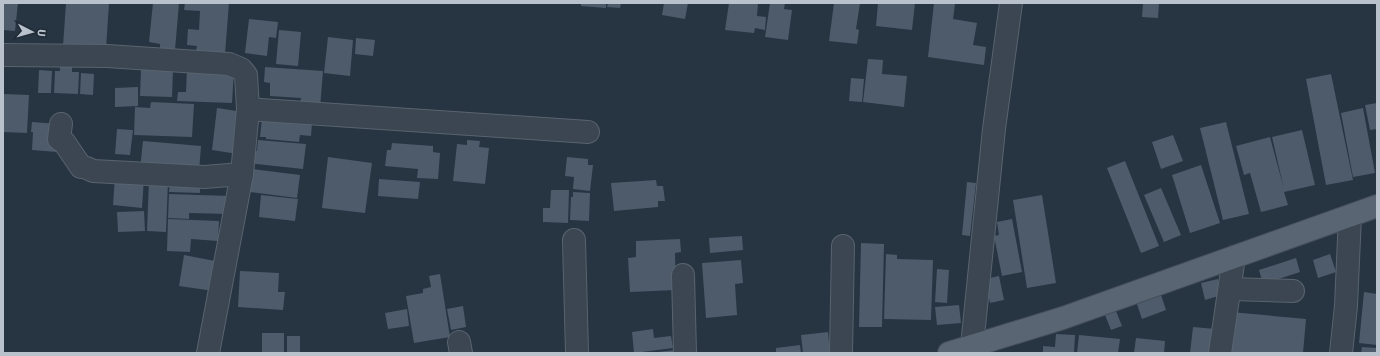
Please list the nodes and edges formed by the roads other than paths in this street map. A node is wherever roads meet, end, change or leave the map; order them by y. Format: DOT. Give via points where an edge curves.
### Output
graph roads {
  1 [pos="1011,3"];
  2 [pos="3,55"];
  3 [pos="248,109"];
  4 [pos="61,124"];
  5 [pos="588,132"];
  6 [pos="242,174"];
  7 [pos="1377,206"];
  8 [pos="1350,216"];
  9 [pos="574,240"];
  10 [pos="843,246"];
  11 [pos="1234,257"];
  12 [pos="682,275"];
  13 [pos="1230,289"];
  14 [pos="1293,291"];
  15 [pos="972,346"];
  16 [pos="208,353"];
  17 [pos="577,353"];
  18 [pos="685,353"];
  19 [pos="840,353"];
  20 [pos="950,353"];
  21 [pos="1220,353"];
  22 [pos="1341,353"];
  1 -- 15 [label="street" via="994,129"];
  2 -- 3 [label="street" via="107,56 229,64 241,69 246,75"];
  3 -- 5 [label="street"];
  3 -- 6 [label="street"];
  4 -- 6 [label="street" via="59,139 64,142 81,167 94,172 204,177"];
  6 -- 16 [label="street"];
  7 -- 8 [label="main road"];
  8 -- 11 [label="main road"];
  8 -- 22 [label="street"];
  9 -- 17 [label="street"];
  10 -- 19 [label="street"];
  11 -- 13 [label="street"];
  11 -- 15 [label="main road" via="1063,318"];
  12 -- 18 [label="street"];
  13 -- 14 [label="street"];
  13 -- 21 [label="street"];
  15 -- 20 [label="main road"];
}
